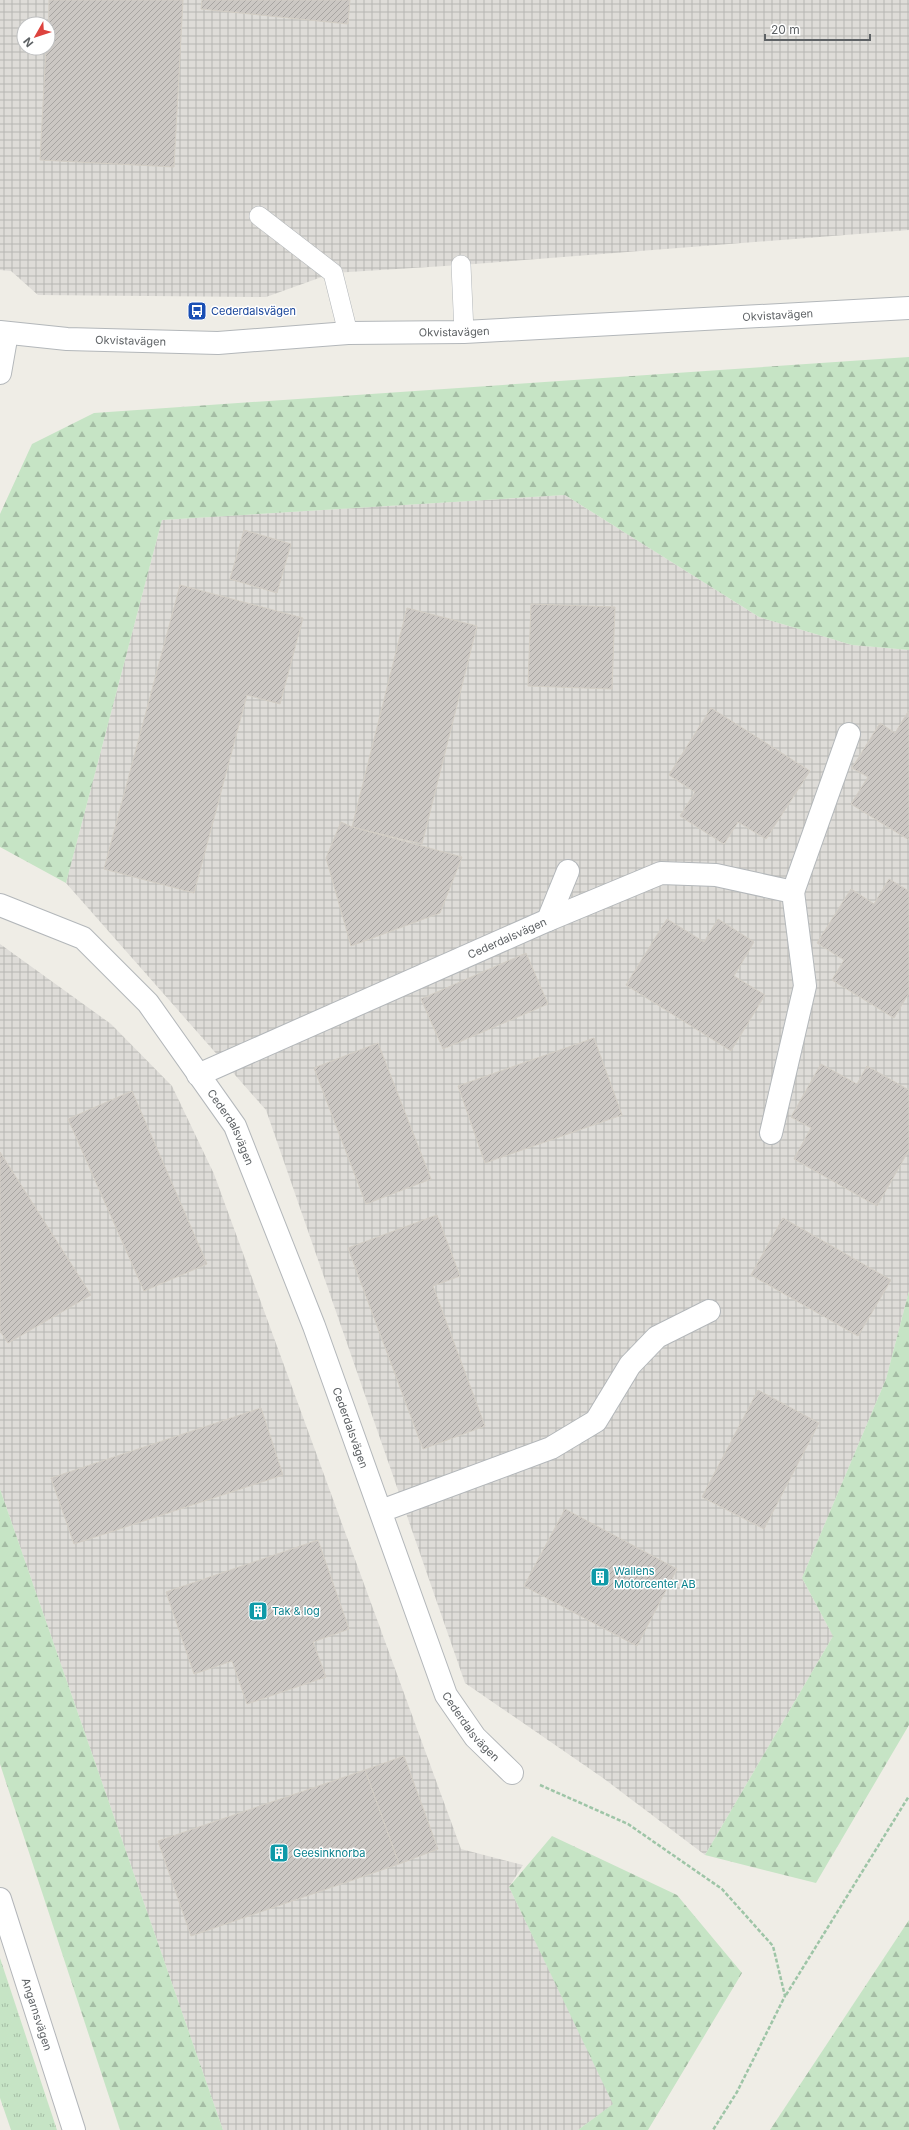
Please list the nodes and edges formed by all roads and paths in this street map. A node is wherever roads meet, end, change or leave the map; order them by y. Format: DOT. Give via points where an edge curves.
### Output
graph roads {
  1 [pos="259,216"];
  2 [pos="461,265"];
  3 [pos="909,308"];
  4 [pos="3,332"];
  5 [pos="348,332"];
  6 [pos="464,332"];
  7 [pos="0,373"];
  8 [pos="849,734"];
  9 [pos="568,871"];
  10 [pos="794,892"];
  11 [pos="0,905"];
  12 [pos="548,920"];
  13 [pos="198,1075"];
  14 [pos="771,1133"];
  15 [pos="708,1311"];
  16 [pos="381,1511"];
  17 [pos="512,1773"];
  18 [pos="909,1796"];
  19 [pos="0,1899"];
  20 [pos="785,1996"];
  21 [pos="74,2130"];
  22 [pos="713,2130"];
  1 -- 5 [label="lane" via="333,273"];
  2 -- 6 [label="lane"];
  3 -- 6 [label="street, Okvistavägen"];
  4 -- 5 [label="street, Okvistavägen" via="67,339 218,342"];
  4 -- 7 [label="street"];
  5 -- 6 [label="street, Okvistavägen"];
  8 -- 10 [label="street"];
  9 -- 12 [label="street, Cederdalsvägen"];
  10 -- 12 [label="street" via="716,875 661,873"];
  10 -- 14 [label="street" via="805,986"];
  11 -- 13 [label="street, Cederdalsvägen" via="83,938 148,1003"];
  12 -- 13 [label="street, Cederdalsvägen"];
  13 -- 16 [label="street, Cederdalsvägen" via="235,1126 314,1326"];
  15 -- 16 [label="street" via="656,1337 630,1365 596,1421 551,1448"];
  16 -- 17 [label="street, Cederdalsvägen" via="446,1695 475,1737"];
  17 -- 20 [label="path" via="628,1824 722,1889 774,1946"];
  18 -- 20 [label="path"];
  19 -- 21 [label="street, Angarnsvägen"];
  20 -- 22 [label="path" via="737,2092"];
}
